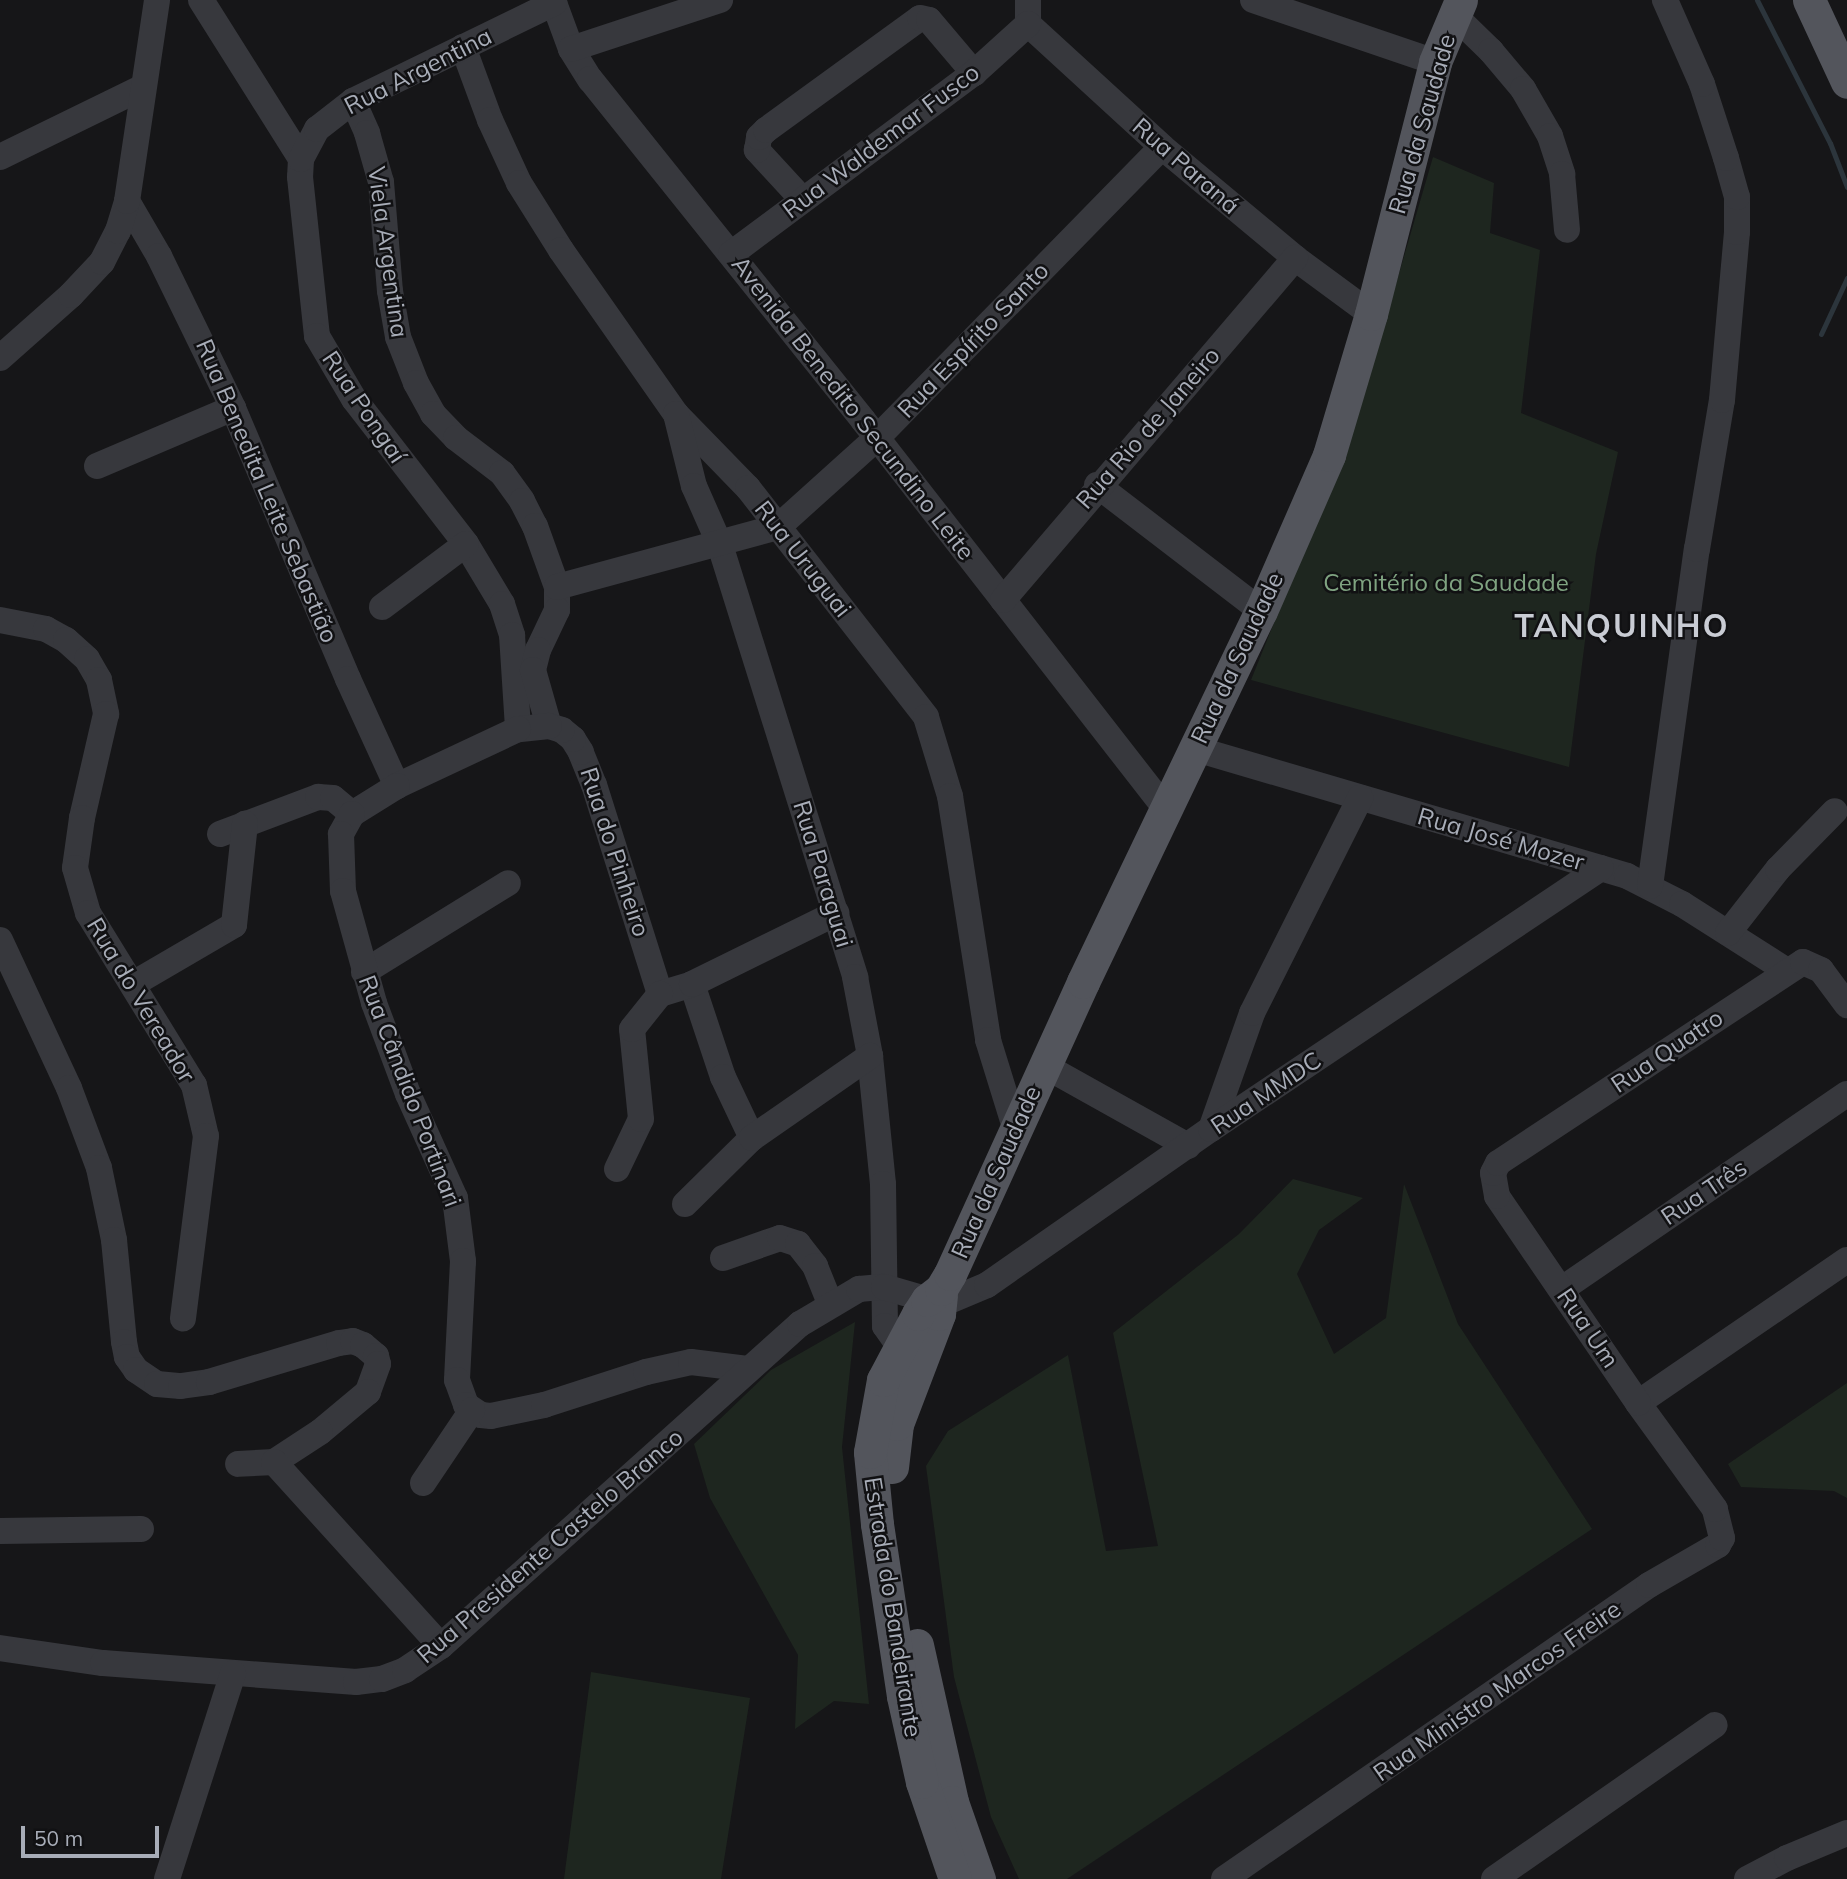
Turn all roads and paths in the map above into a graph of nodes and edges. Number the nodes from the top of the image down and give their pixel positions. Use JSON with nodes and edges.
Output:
{"nodes":[{"id":1,"x":158,"y":0,"type":"edge"},
{"id":2,"x":201,"y":0,"type":"edge"},
{"id":3,"x":720,"y":0,"type":"edge"},
{"id":4,"x":1253,"y":0,"type":"edge"},
{"id":5,"x":1809,"y":0,"type":"edge"},
{"id":6,"x":553,"y":1,"type":"edge"},
{"id":7,"x":1671,"y":4,"type":"edge"},
{"id":8,"x":1458,"y":8,"type":"edge"},
{"id":9,"x":1028,"y":12,"type":"edge"},
{"id":10,"x":463,"y":47,"type":"junction"},
{"id":11,"x":571,"y":48,"type":"junction"},
{"id":12,"x":1435,"y":62,"type":"junction"},
{"id":13,"x":974,"y":73,"type":"junction"},
{"id":14,"x":1847,"y":82,"type":"edge"},
{"id":15,"x":143,"y":88,"type":"junction"},
{"id":16,"x":353,"y":101,"type":"junction"},
{"id":17,"x":1162,"y":147,"type":"junction"},
{"id":18,"x":0,"y":157,"type":"edge"},
{"id":19,"x":301,"y":159,"type":"junction"},
{"id":20,"x":802,"y":200,"type":"junction"},
{"id":21,"x":127,"y":201,"type":"junction"},
{"id":22,"x":1567,"y":230,"type":"dead end"},
{"id":23,"x":731,"y":254,"type":"junction"},
{"id":24,"x":1295,"y":258,"type":"junction"},
{"id":25,"x":1371,"y":314,"type":"junction"},
{"id":26,"x":0,"y":358,"type":"edge"},
{"id":27,"x":233,"y":408,"type":"junction"},
{"id":28,"x":676,"y":414,"type":"junction"},
{"id":29,"x":877,"y":438,"type":"junction"},
{"id":30,"x":97,"y":466,"type":"dead end"},
{"id":31,"x":1097,"y":485,"type":"junction"},
{"id":32,"x":779,"y":527,"type":"junction"},
{"id":33,"x":466,"y":544,"type":"junction"},
{"id":34,"x":720,"y":545,"type":"junction"},
{"id":35,"x":556,"y":587,"type":"junction"},
{"id":36,"x":1003,"y":600,"type":"junction"},
{"id":37,"x":382,"y":607,"type":"dead end"},
{"id":38,"x":1261,"y":611,"type":"junction"},
{"id":39,"x":0,"y":620,"type":"edge"},
{"id":40,"x":548,"y":726,"type":"junction"},
{"id":41,"x":518,"y":729,"type":"junction"},
{"id":42,"x":1196,"y":749,"type":"junction"},
{"id":43,"x":397,"y":786,"type":"junction"},
{"id":44,"x":1360,"y":798,"type":"junction"},
{"id":45,"x":1166,"y":809,"type":"junction"},
{"id":46,"x":1835,"y":811,"type":"dead end"},
{"id":47,"x":352,"y":814,"type":"junction"},
{"id":48,"x":245,"y":824,"type":"junction"},
{"id":49,"x":220,"y":834,"type":"dead end"},
{"id":50,"x":1601,"y":868,"type":"junction"},
{"id":51,"x":508,"y":883,"type":"dead end"},
{"id":52,"x":1650,"y":886,"type":"junction"},
{"id":53,"x":836,"y":912,"type":"junction"},
{"id":54,"x":1728,"y":933,"type":"junction"},
{"id":55,"x":0,"y":940,"type":"edge"},
{"id":56,"x":1787,"y":971,"type":"junction"},
{"id":57,"x":364,"y":972,"type":"junction"},
{"id":58,"x":692,"y":984,"type":"junction"},
{"id":59,"x":132,"y":985,"type":"junction"},
{"id":60,"x":660,"y":994,"type":"junction"},
{"id":61,"x":1841,"y":996,"type":"edge"},
{"id":62,"x":870,"y":1056,"type":"junction"},
{"id":63,"x":1045,"y":1066,"type":"junction"},
{"id":64,"x":1847,"y":1094,"type":"edge"},
{"id":65,"x":1016,"y":1127,"type":"junction"},
{"id":66,"x":1211,"y":1129,"type":"junction"},
{"id":67,"x":752,"y":1138,"type":"junction"},
{"id":68,"x":1188,"y":1146,"type":"junction"},
{"id":69,"x":1498,"y":1163,"type":"joint"},
{"id":70,"x":617,"y":1169,"type":"dead end"},
{"id":71,"x":685,"y":1204,"type":"dead end"},
{"id":72,"x":723,"y":1258,"type":"dead end"},
{"id":73,"x":1847,"y":1260,"type":"edge"},
{"id":74,"x":884,"y":1287,"type":"junction"},
{"id":75,"x":1562,"y":1290,"type":"junction"},
{"id":76,"x":937,"y":1298,"type":"junction"},
{"id":77,"x":830,"y":1303,"type":"junction"},
{"id":78,"x":183,"y":1319,"type":"dead end"},
{"id":79,"x":899,"y":1346,"type":"junction"},
{"id":80,"x":748,"y":1369,"type":"junction"},
{"id":81,"x":1638,"y":1403,"type":"junction"},
{"id":82,"x":472,"y":1410,"type":"junction"},
{"id":83,"x":274,"y":1462,"type":"junction"},
{"id":84,"x":238,"y":1464,"type":"dead end"},
{"id":85,"x":423,"y":1482,"type":"dead end"},
{"id":86,"x":1699,"y":1487,"type":"joint"},
{"id":87,"x":141,"y":1529,"type":"dead end"},
{"id":88,"x":0,"y":1531,"type":"edge"},
{"id":89,"x":442,"y":1646,"type":"junction"},
{"id":90,"x":0,"y":1648,"type":"edge"},
{"id":91,"x":233,"y":1673,"type":"junction"},
{"id":92,"x":1714,"y":1725,"type":"dead end"},
{"id":93,"x":1847,"y":1833,"type":"edge"},
{"id":94,"x":167,"y":1879,"type":"edge"},
{"id":95,"x":955,"y":1879,"type":"edge"},
{"id":96,"x":979,"y":1879,"type":"edge"},
{"id":97,"x":1224,"y":1879,"type":"edge"},
{"id":98,"x":1494,"y":1879,"type":"edge"},
{"id":99,"x":1747,"y":1879,"type":"edge"}],
"edges":[{"from":1,"to":15,"type":"street"},
{"from":2,"to":19,"type":"street"},
{"from":3,"to":11,"type":"street"},
{"from":4,"to":12,"type":"street"},
{"from":5,"to":14,"type":"main road"},
{"from":6,"to":10,"type":"street","name":"Rua Argentina"},
{"from":6,"to":11,"type":"street","name":"Avenida Benedito Secundino Leite"},
{"from":7,"to":52,"type":"street"},
{"from":8,"to":12,"type":"main road","name":"Rua da Saudade"},
{"from":8,"to":22,"type":"street"},
{"from":9,"to":13,"type":"street","name":"Rua Waldemar Fusco"},
{"from":9,"to":17,"type":"street","name":"Rua Paraná"},
{"from":10,"to":16,"type":"street","name":"Rua Argentina"},
{"from":10,"to":28,"type":"street","name":"Rua Uruguai"},
{"from":11,"to":23,"type":"street","name":"Avenida Benedito Secundino Leite"},
{"from":12,"to":25,"type":"main road","name":"Rua da Saudade"},
{"from":13,"to":20,"type":"street","name":"Rua Waldemar Fusco"},
{"from":13,"to":20,"type":"street"},
{"from":15,"to":18,"type":"street"},
{"from":15,"to":21,"type":"street"},
{"from":16,"to":19,"type":"street","name":"Rua Argentina"},
{"from":16,"to":35,"type":"street","name":"Viela Argentina"},
{"from":17,"to":24,"type":"street","name":"Rua Paraná"},
{"from":17,"to":29,"type":"street","name":"Rua Espírito Santo"},
{"from":19,"to":33,"type":"street","name":"Rua Pongaí"},
{"from":20,"to":23,"type":"street","name":"Rua Waldemar Fusco"},
{"from":21,"to":26,"type":"street"},
{"from":21,"to":27,"type":"street","name":"Rua Benedita Leite Sebastião"},
{"from":23,"to":29,"type":"street","name":"Avenida Benedito Secundino Leite"},
{"from":24,"to":25,"type":"street","name":"Rua Paraná"},
{"from":24,"to":31,"type":"street","name":"Rua Rio de Janeiro"},
{"from":25,"to":38,"type":"main road","name":"Rua da Saudade"},
{"from":27,"to":30,"type":"street"},
{"from":27,"to":43,"type":"street","name":"Rua Benedita Leite Sebastião"},
{"from":28,"to":32,"type":"street","name":"Rua Uruguai"},
{"from":28,"to":34,"type":"street","name":"Rua Paraguai"},
{"from":29,"to":32,"type":"street","name":"Rua Espírito Santo"},
{"from":29,"to":36,"type":"street","name":"Avenida Benedito Secundino Leite"},
{"from":31,"to":36,"type":"street","name":"Rua Rio de Janeiro"},
{"from":31,"to":38,"type":"street"},
{"from":32,"to":34,"type":"street"},
{"from":32,"to":65,"type":"street","name":"Rua Uruguai"},
{"from":33,"to":37,"type":"street"},
{"from":33,"to":41,"type":"street","name":"Rua Pongaí"},
{"from":34,"to":35,"type":"street"},
{"from":34,"to":53,"type":"street","name":"Rua Paraguai"},
{"from":35,"to":40,"type":"street","name":"Viela Argentina"},
{"from":36,"to":45,"type":"street","name":"Avenida Benedito Secundino Leite"},
{"from":38,"to":42,"type":"main road","name":"Rua da Saudade"},
{"from":39,"to":59,"type":"street","name":"Rua do Vereador"},
{"from":40,"to":41,"type":"street"},
{"from":40,"to":60,"type":"street","name":"Rua do Pinheiro"},
{"from":41,"to":43,"type":"street"},
{"from":42,"to":44,"type":"street","name":"Rua José Mozer"},
{"from":42,"to":45,"type":"main road","name":"Rua da Saudade"},
{"from":43,"to":47,"type":"street"},
{"from":44,"to":50,"type":"street","name":"Rua José Mozer"},
{"from":44,"to":66,"type":"street"},
{"from":45,"to":63,"type":"main road","name":"Rua da Saudade"},
{"from":46,"to":54,"type":"street"},
{"from":47,"to":48,"type":"street"},
{"from":47,"to":57,"type":"street","name":"Rua Cândido Portinari"},
{"from":48,"to":49,"type":"street"},
{"from":48,"to":59,"type":"street"},
{"from":50,"to":52,"type":"street","name":"Rua José Mozer"},
{"from":50,"to":66,"type":"street","name":"Rua MMDC"},
{"from":51,"to":57,"type":"street"},
{"from":52,"to":54,"type":"street","name":"Rua José Mozer"},
{"from":53,"to":58,"type":"street"},
{"from":53,"to":62,"type":"street","name":"Rua Paraguai"},
{"from":54,"to":56,"type":"street","name":"Rua José Mozer"},
{"from":55,"to":83,"type":"street"},
{"from":56,"to":61,"type":"street","name":"Rua Quatro"},
{"from":56,"to":69,"type":"street","name":"Rua Quatro"},
{"from":57,"to":82,"type":"street","name":"Rua Cândido Portinari"},
{"from":58,"to":60,"type":"street"},
{"from":58,"to":67,"type":"street"},
{"from":59,"to":78,"type":"street","name":"Rua do Vereador"},
{"from":60,"to":70,"type":"street"},
{"from":62,"to":67,"type":"street"},
{"from":62,"to":74,"type":"street","name":"Rua Paraguai"},
{"from":63,"to":65,"type":"main road","name":"Rua da Saudade"},
{"from":63,"to":68,"type":"street"},
{"from":64,"to":75,"type":"street","name":"Rua Três"},
{"from":65,"to":76,"type":"main road","name":"Rua da Saudade"},
{"from":66,"to":68,"type":"street","name":"Rua MMDC"},
{"from":67,"to":71,"type":"street"},
{"from":68,"to":76,"type":"street","name":"Rua MMDC"},
{"from":69,"to":75,"type":"street","name":"Rua Um"},
{"from":72,"to":77,"type":"street"},
{"from":73,"to":81,"type":"street"},
{"from":74,"to":76,"type":"street","name":"Rua Presidente Castelo Branco"},
{"from":74,"to":77,"type":"street","name":"Rua Presidente Castelo Branco"},
{"from":74,"to":79,"type":"street","name":"Rua Paraguai"},
{"from":75,"to":81,"type":"street","name":"Rua Um"},
{"from":76,"to":79,"type":"main road","name":"Estrada do Bandeirante"},
{"from":76,"to":96,"type":"main road","name":"Estrada do Bandeirante"},
{"from":77,"to":80,"type":"street","name":"Rua Presidente Castelo Branco"},
{"from":79,"to":95,"type":"main road","name":"Estrada do Bandeirante"},
{"from":80,"to":82,"type":"street"},
{"from":80,"to":89,"type":"street","name":"Rua Presidente Castelo Branco"},
{"from":81,"to":86,"type":"street","name":"Rua Um"},
{"from":82,"to":85,"type":"street"},
{"from":83,"to":84,"type":"street"},
{"from":83,"to":89,"type":"street"},
{"from":86,"to":97,"type":"street","name":"Rua Ministro Marcos Freire"},
{"from":87,"to":88,"type":"street"},
{"from":89,"to":91,"type":"street","name":"Rua Presidente Castelo Branco"},
{"from":90,"to":91,"type":"street","name":"Rua Presidente Castelo Branco"},
{"from":91,"to":94,"type":"street"},
{"from":92,"to":98,"type":"street"},
{"from":93,"to":99,"type":"street"}]}
